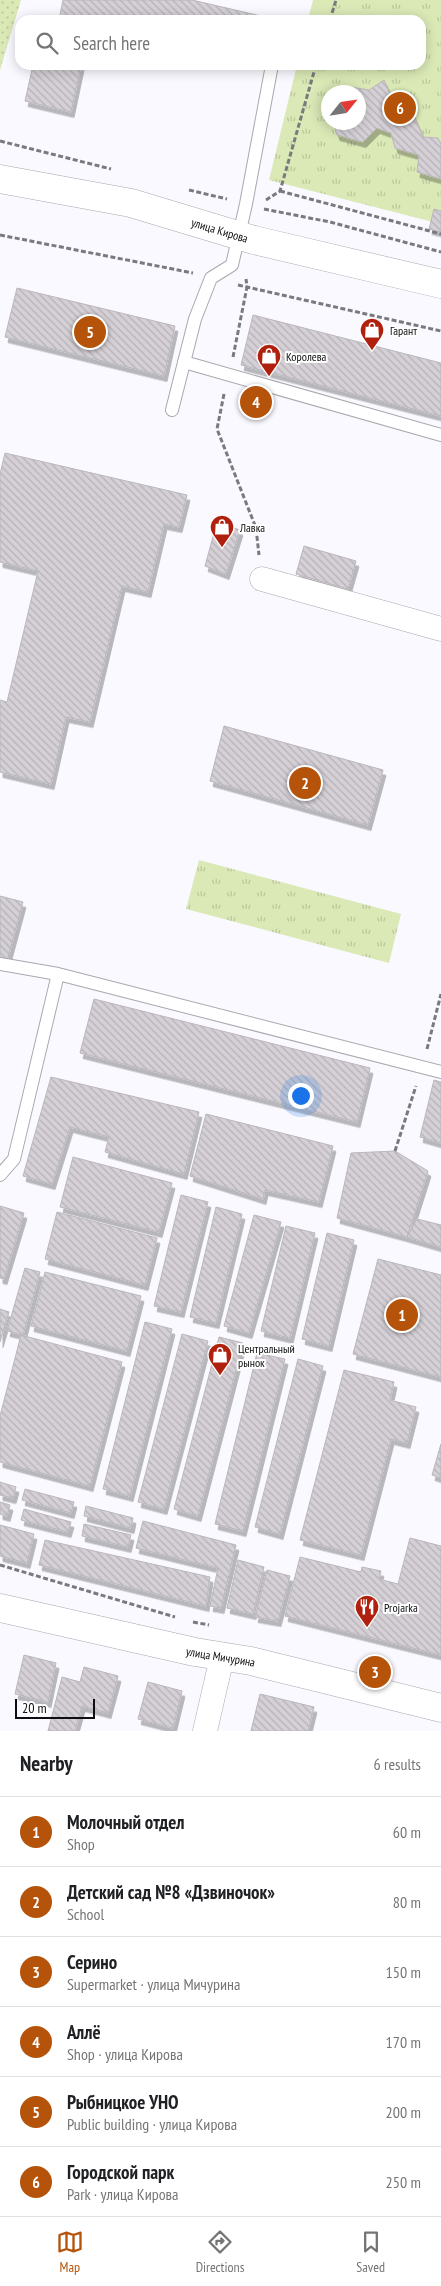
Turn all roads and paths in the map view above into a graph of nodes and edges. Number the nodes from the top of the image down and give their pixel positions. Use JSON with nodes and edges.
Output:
{"nodes":[{"id":1,"x":336,"y":0,"type":"edge"},
{"id":2,"x":332,"y":15,"type":"edge"},
{"id":3,"x":271,"y":70,"type":"edge"},
{"id":4,"x":315,"y":70,"type":"edge"},
{"id":5,"x":0,"y":141,"type":"edge"},
{"id":6,"x":114,"y":170,"type":"dead end"},
{"id":7,"x":0,"y":179,"type":"edge"},
{"id":8,"x":180,"y":187,"type":"dead end"},
{"id":9,"x":280,"y":191,"type":"junction"},
{"id":10,"x":250,"y":206,"type":"junction"},
{"id":11,"x":441,"y":234,"type":"edge"},
{"id":12,"x":237,"y":236,"type":"junction"},
{"id":13,"x":441,"y":252,"type":"edge"},
{"id":14,"x":441,"y":284,"type":"edge"},
{"id":15,"x":247,"y":287,"type":"dead end"},
{"id":16,"x":184,"y":362,"type":"junction"},
{"id":17,"x":229,"y":374,"type":"junction"},
{"id":18,"x":172,"y":410,"type":"dead end"},
{"id":19,"x":441,"y":435,"type":"edge"},
{"id":20,"x":262,"y":579,"type":"joint"},
{"id":21,"x":441,"y":629,"type":"edge"},
{"id":22,"x":0,"y":964,"type":"edge"},
{"id":23,"x":58,"y":974,"type":"junction"},
{"id":24,"x":441,"y":1072,"type":"edge"},
{"id":25,"x":0,"y":1175,"type":"edge"},
{"id":26,"x":0,"y":1608,"type":"edge"},
{"id":27,"x":222,"y":1657,"type":"junction"},
{"id":28,"x":441,"y":1708,"type":"edge"},
{"id":29,"x":205,"y":1731,"type":"edge"}],
"edges":[{"from":1,"to":2,"type":"path"},
{"from":3,"to":10,"type":"lane"},
{"from":4,"to":9,"type":"path"},
{"from":5,"to":6,"type":"path"},
{"from":7,"to":12,"type":"main road","name":"улица Кирова"},
{"from":8,"to":10,"type":"path"},
{"from":9,"to":10,"type":"path"},
{"from":9,"to":11,"type":"path"},
{"from":10,"to":12,"type":"lane"},
{"from":10,"to":13,"type":"path"},
{"from":12,"to":14,"type":"main road","name":"улица Кирова"},
{"from":12,"to":16,"type":"lane"},
{"from":15,"to":17,"type":"path"},
{"from":16,"to":17,"type":"lane"},
{"from":16,"to":18,"type":"lane"},
{"from":17,"to":19,"type":"lane"},
{"from":17,"to":20,"type":"path"},
{"from":20,"to":21,"type":"street"},
{"from":22,"to":23,"type":"lane"},
{"from":23,"to":24,"type":"lane"},
{"from":23,"to":25,"type":"lane"},
{"from":26,"to":27,"type":"main road","name":"улица Мичурина"},
{"from":27,"to":28,"type":"main road","name":"улица Мичурина"},
{"from":27,"to":29,"type":"street"}]}
